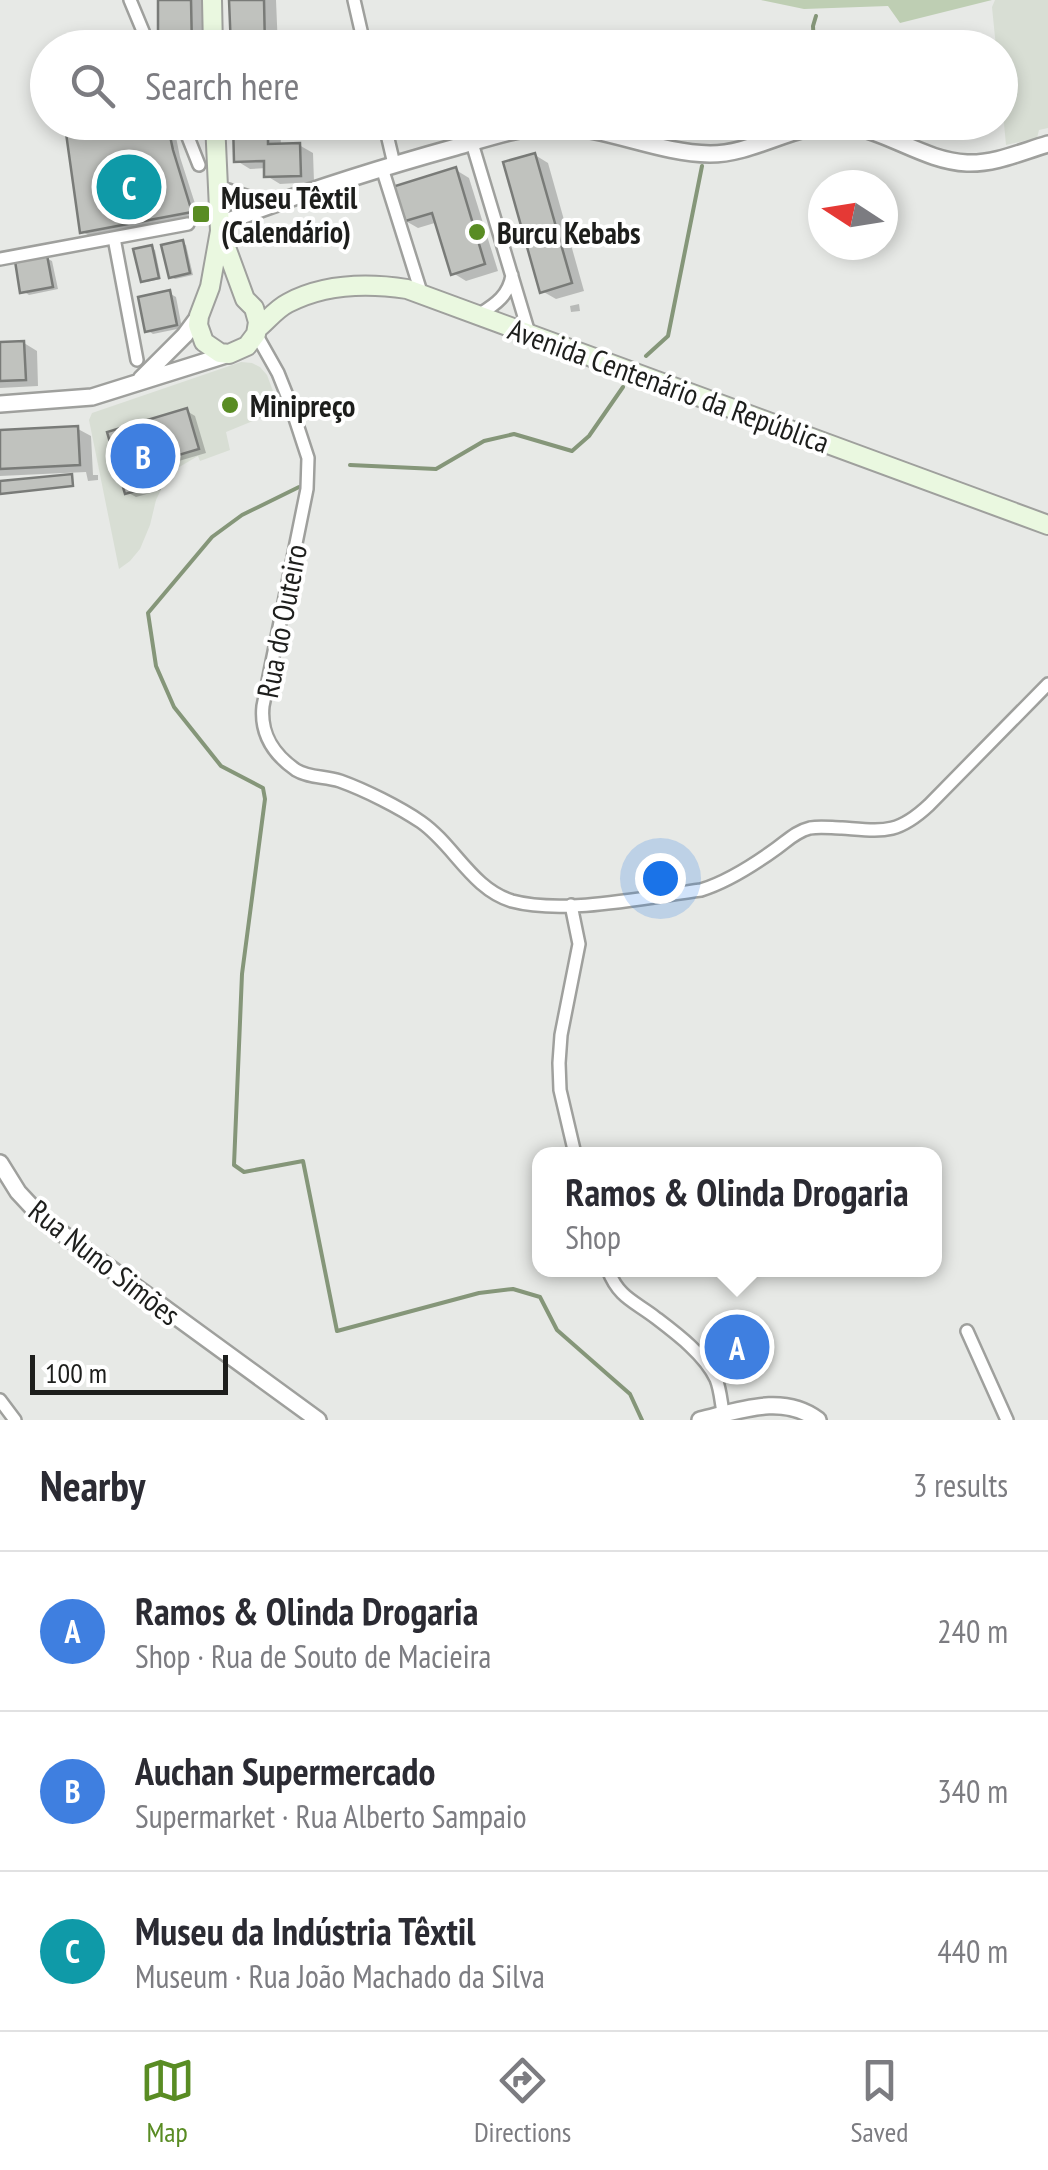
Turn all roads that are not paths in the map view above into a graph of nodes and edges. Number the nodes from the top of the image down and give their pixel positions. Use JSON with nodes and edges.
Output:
{"nodes":[{"id":1,"x":130,"y":0,"type":"edge"},
{"id":2,"x":212,"y":0,"type":"edge"},
{"id":3,"x":354,"y":0,"type":"edge"},
{"id":4,"x":142,"y":30,"type":"edge"},
{"id":5,"x":213,"y":30,"type":"edge"},
{"id":6,"x":361,"y":30,"type":"edge"},
{"id":7,"x":189,"y":140,"type":"edge"},
{"id":8,"x":217,"y":140,"type":"edge"},
{"id":9,"x":386,"y":140,"type":"edge"},
{"id":10,"x":485,"y":140,"type":"edge"},
{"id":11,"x":631,"y":140,"type":"edge"},
{"id":12,"x":774,"y":140,"type":"edge"},
{"id":13,"x":894,"y":140,"type":"edge"},
{"id":14,"x":472,"y":143,"type":"junction"},
{"id":15,"x":1048,"y":144,"type":"edge"},
{"id":16,"x":199,"y":166,"type":"dead end"},
{"id":17,"x":388,"y":166,"type":"junction"},
{"id":18,"x":219,"y":191,"type":"junction"},
{"id":19,"x":269,"y":206,"type":"junction"},
{"id":20,"x":188,"y":224,"type":"dead end"},
{"id":21,"x":220,"y":226,"type":"junction"},
{"id":22,"x":114,"y":238,"type":"junction"},
{"id":23,"x":0,"y":259,"type":"edge"},
{"id":24,"x":512,"y":275,"type":"junction"},
{"id":25,"x":421,"y":292,"type":"junction"},
{"id":26,"x":248,"y":301,"type":"junction"},
{"id":27,"x":285,"y":304,"type":"junction"},
{"id":28,"x":202,"y":310,"type":"junction"},
{"id":29,"x":480,"y":314,"type":"junction"},
{"id":30,"x":256,"y":332,"type":"junction"},
{"id":31,"x":529,"y":333,"type":"junction"},
{"id":32,"x":235,"y":352,"type":"junction"},
{"id":33,"x":137,"y":360,"type":"dead end"},
{"id":34,"x":278,"y":373,"type":"junction"},
{"id":35,"x":137,"y":382,"type":"junction"},
{"id":36,"x":0,"y":404,"type":"edge"},
{"id":37,"x":1048,"y":525,"type":"edge"},
{"id":38,"x":1048,"y":684,"type":"edge"},
{"id":39,"x":571,"y":905,"type":"junction"},
{"id":40,"x":573,"y":1147,"type":"edge"},
{"id":41,"x":0,"y":1164,"type":"edge"},
{"id":42,"x":611,"y":1277,"type":"edge"},
{"id":43,"x":967,"y":1331,"type":"dead end"},
{"id":44,"x":0,"y":1400,"type":"edge"},
{"id":45,"x":724,"y":1417,"type":"edge"},
{"id":46,"x":15,"y":1420,"type":"edge"},
{"id":47,"x":318,"y":1420,"type":"edge"},
{"id":48,"x":700,"y":1420,"type":"edge"},
{"id":49,"x":818,"y":1420,"type":"edge"},
{"id":50,"x":1008,"y":1420,"type":"edge"}],
"edges":[{"from":1,"to":4,"type":"street"},
{"from":2,"to":5,"type":"main road"},
{"from":3,"to":6,"type":"street"},
{"from":7,"to":16,"type":"street"},
{"from":8,"to":18,"type":"main road"},
{"from":9,"to":17,"type":"street"},
{"from":10,"to":14,"type":"street"},
{"from":11,"to":12,"type":"street"},
{"from":13,"to":15,"type":"street"},
{"from":14,"to":17,"type":"street"},
{"from":14,"to":24,"type":"street"},
{"from":17,"to":19,"type":"street"},
{"from":17,"to":25,"type":"street"},
{"from":18,"to":19,"type":"street"},
{"from":18,"to":21,"type":"main road"},
{"from":19,"to":21,"type":"street"},
{"from":20,"to":22,"type":"street"},
{"from":21,"to":26,"type":"main road"},
{"from":21,"to":28,"type":"main road"},
{"from":22,"to":23,"type":"street"},
{"from":22,"to":33,"type":"street"},
{"from":24,"to":29,"type":"street"},
{"from":24,"to":31,"type":"street"},
{"from":25,"to":27,"type":"main road","name":"Avenida Centenário da República"},
{"from":25,"to":29,"type":"main road","name":"Avenida Centenário da República"},
{"from":26,"to":27,"type":"main road","name":"Avenida Centenário da República"},
{"from":26,"to":28,"type":"main road"},
{"from":26,"to":30,"type":"main road"},
{"from":27,"to":30,"type":"main road","name":"Avenida Centenário da República"},
{"from":28,"to":32,"type":"main road"},
{"from":28,"to":35,"type":"street"},
{"from":29,"to":31,"type":"main road","name":"Avenida Centenário da República"},
{"from":30,"to":32,"type":"main road"},
{"from":30,"to":34,"type":"street","name":"Rua do Outeiro"},
{"from":31,"to":37,"type":"main road","name":"Avenida Centenário da República"},
{"from":32,"to":34,"type":"street"},
{"from":32,"to":35,"type":"street"},
{"from":34,"to":39,"type":"street","name":"Rua do Outeiro"},
{"from":35,"to":36,"type":"street"},
{"from":38,"to":39,"type":"street","name":"Rua do Outeiro"},
{"from":39,"to":40,"type":"street"},
{"from":41,"to":47,"type":"street","name":"Rua Nuno Simões"},
{"from":42,"to":45,"type":"street"},
{"from":43,"to":50,"type":"street"},
{"from":44,"to":46,"type":"street"},
{"from":45,"to":48,"type":"street"},
{"from":45,"to":49,"type":"street"}]}
